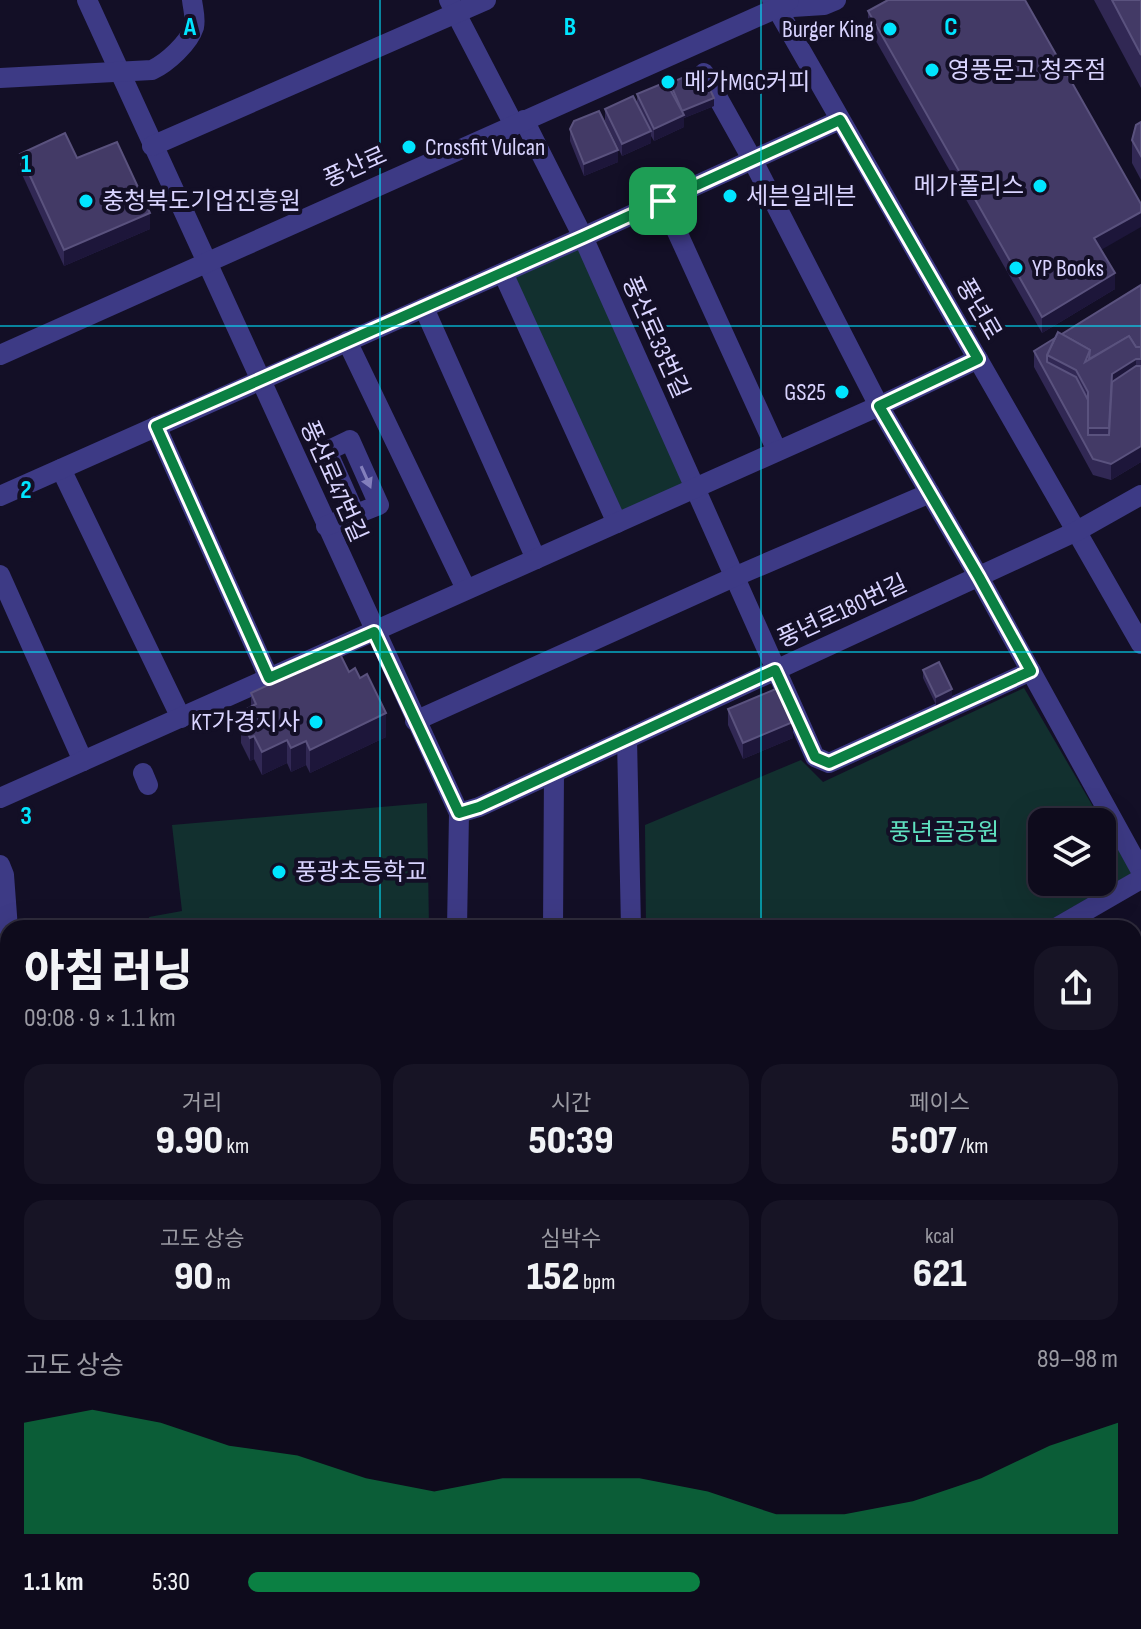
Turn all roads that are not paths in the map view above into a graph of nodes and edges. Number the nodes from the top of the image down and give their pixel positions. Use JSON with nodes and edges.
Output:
{"nodes":[{"id":1,"x":87,"y":0,"type":"edge"},
{"id":2,"x":192,"y":0,"type":"edge"},
{"id":3,"x":486,"y":0,"type":"edge"},
{"id":4,"x":836,"y":0,"type":"edge"},
{"id":5,"x":779,"y":3,"type":"edge"},
{"id":6,"x":453,"y":7,"type":"edge"},
{"id":7,"x":119,"y":71,"type":"junction"},
{"id":8,"x":704,"y":73,"type":"edge"},
{"id":9,"x":0,"y":78,"type":"edge"},
{"id":10,"x":840,"y":120,"type":"junction"},
{"id":11,"x":519,"y":122,"type":"junction"},
{"id":12,"x":152,"y":146,"type":"junction"},
{"id":13,"x":752,"y":159,"type":"junction"},
{"id":14,"x":663,"y":201,"type":"junction"},
{"id":15,"x":583,"y":237,"type":"junction"},
{"id":16,"x":206,"y":263,"type":"junction"},
{"id":17,"x":503,"y":273,"type":"junction"},
{"id":18,"x":424,"y":308,"type":"junction"},
{"id":19,"x":347,"y":341,"type":"junction"},
{"id":20,"x":0,"y":355,"type":"edge"},
{"id":21,"x":978,"y":359,"type":"junction"},
{"id":22,"x":260,"y":381,"type":"junction"},
{"id":23,"x":879,"y":406,"type":"junction"},
{"id":24,"x":156,"y":426,"type":"junction"},
{"id":25,"x":777,"y":451,"type":"junction"},
{"id":26,"x":61,"y":469,"type":"junction"},
{"id":27,"x":695,"y":488,"type":"junction"},
{"id":28,"x":930,"y":493,"type":"junction"},
{"id":29,"x":1141,"y":495,"type":"edge"},
{"id":30,"x":0,"y":496,"type":"edge"},
{"id":31,"x":355,"y":514,"type":"dead end"},
{"id":32,"x":617,"y":523,"type":"junction"},
{"id":33,"x":326,"y":526,"type":"junction"},
{"id":34,"x":1077,"y":531,"type":"junction"},
{"id":35,"x":536,"y":559,"type":"junction"},
{"id":36,"x":0,"y":575,"type":"edge"},
{"id":37,"x":734,"y":577,"type":"junction"},
{"id":38,"x":979,"y":577,"type":"junction"},
{"id":39,"x":466,"y":589,"type":"junction"},
{"id":40,"x":374,"y":632,"type":"junction"},
{"id":41,"x":1141,"y":644,"type":"edge"},
{"id":42,"x":775,"y":670,"type":"junction"},
{"id":43,"x":1031,"y":671,"type":"junction"},
{"id":44,"x":269,"y":678,"type":"junction"},
{"id":45,"x":181,"y":718,"type":"junction"},
{"id":46,"x":415,"y":721,"type":"junction"},
{"id":47,"x":627,"y":739,"type":"junction"},
{"id":48,"x":83,"y":761,"type":"junction"},
{"id":49,"x":554,"y":772,"type":"junction"},
{"id":50,"x":0,"y":798,"type":"edge"},
{"id":51,"x":459,"y":813,"type":"junction"},
{"id":52,"x":0,"y":865,"type":"edge"},
{"id":53,"x":1141,"y":871,"type":"edge"},
{"id":54,"x":1141,"y":879,"type":"edge"},
{"id":55,"x":553,"y":918,"type":"edge"},
{"id":56,"x":7,"y":920,"type":"edge"},
{"id":57,"x":457,"y":920,"type":"edge"},
{"id":58,"x":631,"y":920,"type":"edge"},
{"id":59,"x":1070,"y":920,"type":"edge"}],
"edges":[{"from":1,"to":7,"type":"street","name":"풍산로47번길"},
{"from":2,"to":7,"type":"street"},
{"from":3,"to":6,"type":"street"},
{"from":4,"to":5,"type":"street","name":"풍산로"},
{"from":5,"to":10,"type":"street","name":"풍년로"},
{"from":5,"to":11,"type":"street","name":"풍산로"},
{"from":6,"to":11,"type":"street","name":"풍산로33번길"},
{"from":6,"to":12,"type":"street"},
{"from":7,"to":9,"type":"street"},
{"from":7,"to":12,"type":"street","name":"풍산로47번길"},
{"from":8,"to":13,"type":"street"},
{"from":10,"to":13,"type":"street"},
{"from":10,"to":21,"type":"street","name":"풍년로"},
{"from":11,"to":15,"type":"street","name":"풍산로33번길"},
{"from":11,"to":16,"type":"street","name":"풍산로"},
{"from":12,"to":16,"type":"street","name":"풍산로47번길"},
{"from":13,"to":14,"type":"street"},
{"from":13,"to":23,"type":"street"},
{"from":14,"to":15,"type":"street"},
{"from":14,"to":25,"type":"street"},
{"from":15,"to":17,"type":"street"},
{"from":15,"to":27,"type":"street","name":"풍산로33번길"},
{"from":16,"to":20,"type":"street","name":"풍산로"},
{"from":16,"to":22,"type":"street","name":"풍산로47번길"},
{"from":17,"to":18,"type":"street"},
{"from":17,"to":32,"type":"street"},
{"from":18,"to":19,"type":"street"},
{"from":18,"to":35,"type":"street"},
{"from":19,"to":22,"type":"street"},
{"from":19,"to":39,"type":"street"},
{"from":21,"to":23,"type":"street"},
{"from":21,"to":34,"type":"street","name":"풍년로"},
{"from":22,"to":24,"type":"street"},
{"from":22,"to":33,"type":"street","name":"풍산로47번길"},
{"from":23,"to":25,"type":"street"},
{"from":23,"to":28,"type":"street"},
{"from":24,"to":26,"type":"street"},
{"from":24,"to":44,"type":"street"},
{"from":25,"to":27,"type":"street"},
{"from":26,"to":30,"type":"street"},
{"from":26,"to":45,"type":"street"},
{"from":27,"to":32,"type":"street"},
{"from":27,"to":37,"type":"street","name":"풍산로33번길"},
{"from":28,"to":37,"type":"street"},
{"from":28,"to":38,"type":"street"},
{"from":29,"to":34,"type":"street","name":"풍년로180번길"},
{"from":31,"to":33,"type":"street"},
{"from":32,"to":35,"type":"street"},
{"from":33,"to":40,"type":"street","name":"풍산로47번길"},
{"from":34,"to":38,"type":"street","name":"풍년로180번길"},
{"from":34,"to":41,"type":"street","name":"풍년로"},
{"from":35,"to":39,"type":"street"},
{"from":36,"to":48,"type":"street"},
{"from":37,"to":42,"type":"street","name":"풍산로33번길"},
{"from":37,"to":46,"type":"street"},
{"from":38,"to":42,"type":"street","name":"풍년로180번길"},
{"from":38,"to":43,"type":"street"},
{"from":39,"to":40,"type":"street"},
{"from":40,"to":44,"type":"street"},
{"from":40,"to":46,"type":"street","name":"풍산로47번길"},
{"from":42,"to":43,"type":"street","name":"풍산로33번길"},
{"from":42,"to":47,"type":"street","name":"풍년로180번길"},
{"from":43,"to":53,"type":"street"},
{"from":44,"to":45,"type":"street"},
{"from":45,"to":48,"type":"street"},
{"from":46,"to":51,"type":"street","name":"풍산로47번길"},
{"from":47,"to":49,"type":"street","name":"풍년로180번길"},
{"from":47,"to":58,"type":"street"},
{"from":48,"to":50,"type":"street"},
{"from":49,"to":51,"type":"street","name":"풍년로180번길"},
{"from":49,"to":55,"type":"street"},
{"from":51,"to":57,"type":"street","name":"풍산로47번길"},
{"from":52,"to":56,"type":"street"},
{"from":54,"to":59,"type":"street"}]}
